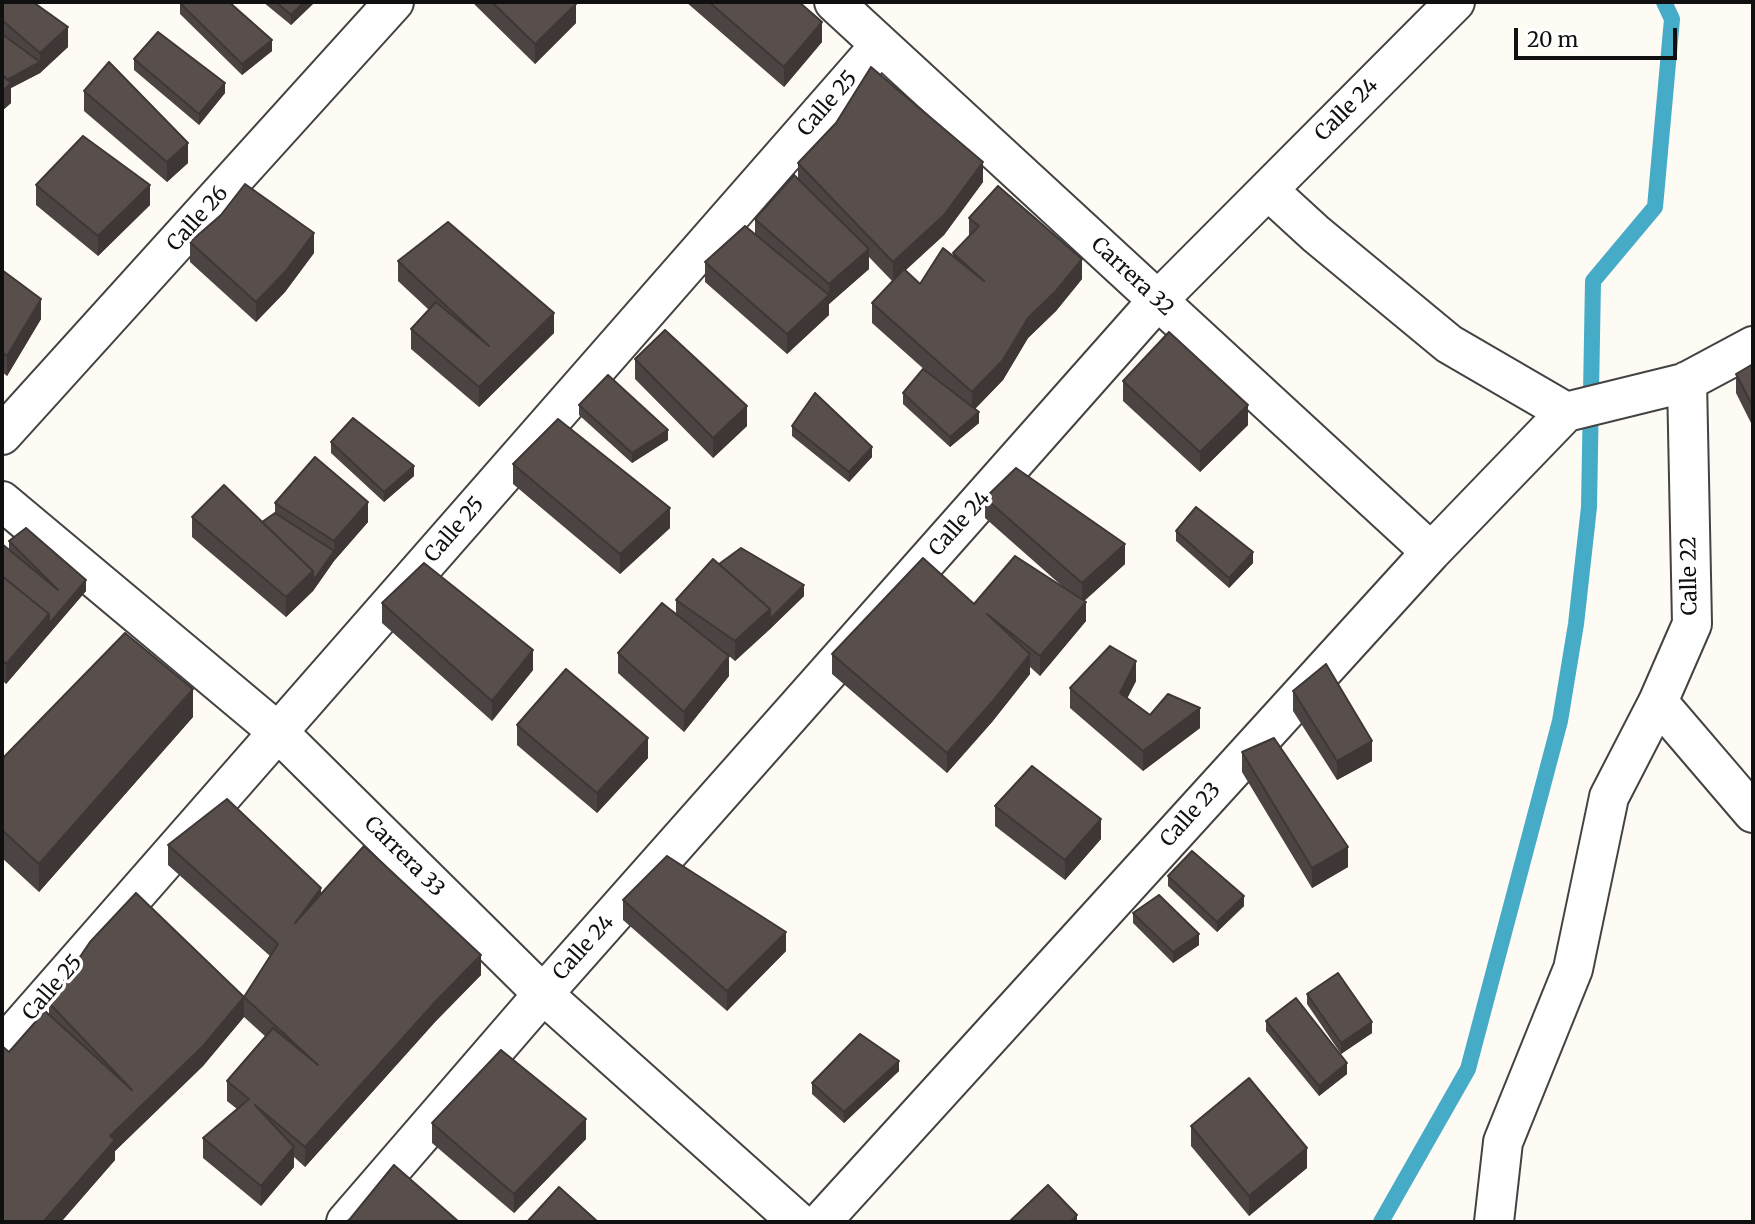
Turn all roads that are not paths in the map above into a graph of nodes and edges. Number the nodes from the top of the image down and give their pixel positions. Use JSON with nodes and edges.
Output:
{"nodes":[{"id":1,"x":394,"y":2,"type":"edge"},
{"id":2,"x":834,"y":2,"type":"edge"},
{"id":3,"x":1455,"y":2,"type":"edge"},
{"id":4,"x":880,"y":45,"type":"junction"},
{"id":5,"x":1268,"y":190,"type":"junction"},
{"id":6,"x":1158,"y":300,"type":"junction"},
{"id":7,"x":1753,"y":345,"type":"edge"},
{"id":8,"x":1687,"y":381,"type":"junction"},
{"id":9,"x":1566,"y":412,"type":"junction"},
{"id":10,"x":2,"y":435,"type":"edge"},
{"id":11,"x":2,"y":501,"type":"edge"},
{"id":12,"x":1431,"y":552,"type":"junction"},
{"id":13,"x":1658,"y":702,"type":"junction"},
{"id":14,"x":278,"y":732,"type":"junction"},
{"id":15,"x":1753,"y":813,"type":"edge"},
{"id":16,"x":543,"y":994,"type":"junction"},
{"id":17,"x":2,"y":1047,"type":"edge"},
{"id":18,"x":346,"y":1222,"type":"edge"},
{"id":19,"x":799,"y":1222,"type":"edge"},
{"id":20,"x":821,"y":1222,"type":"edge"},
{"id":21,"x":1494,"y":1222,"type":"edge"}],
"edges":[{"from":1,"to":10,"type":"street","name":"Calle 26"},
{"from":2,"to":4,"type":"street","name":"Carrera 32"},
{"from":3,"to":5,"type":"street","name":"Calle 24"},
{"from":4,"to":6,"type":"street","name":"Carrera 32"},
{"from":4,"to":14,"type":"street","name":"Calle 25"},
{"from":5,"to":6,"type":"street","name":"Calle 24"},
{"from":5,"to":9,"type":"street"},
{"from":6,"to":12,"type":"street","name":"Carrera 32"},
{"from":6,"to":16,"type":"street","name":"Calle 24"},
{"from":7,"to":8,"type":"street"},
{"from":8,"to":9,"type":"street"},
{"from":8,"to":13,"type":"street","name":"Calle 22"},
{"from":9,"to":12,"type":"street","name":"Calle 23"},
{"from":11,"to":14,"type":"street","name":"Carrera 33"},
{"from":12,"to":20,"type":"street","name":"Calle 23"},
{"from":13,"to":15,"type":"street"},
{"from":13,"to":21,"type":"street","name":"Calle 22"},
{"from":14,"to":16,"type":"street","name":"Carrera 33"},
{"from":14,"to":17,"type":"street","name":"Calle 25"},
{"from":16,"to":18,"type":"street","name":"Calle 24"},
{"from":16,"to":19,"type":"street","name":"Carrera 33"}]}
